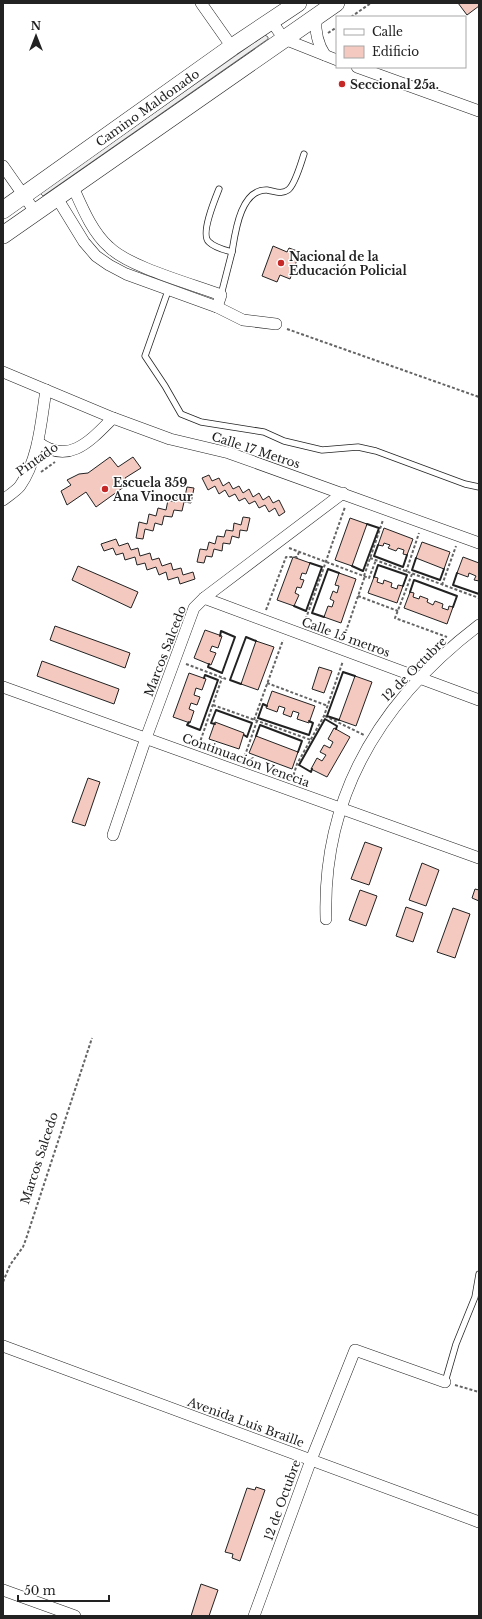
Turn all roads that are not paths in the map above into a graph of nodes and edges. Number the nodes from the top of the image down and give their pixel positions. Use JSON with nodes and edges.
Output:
{"nodes":[{"id":1,"x":202,"y":3,"type":"edge"},
{"id":2,"x":298,"y":3,"type":"edge"},
{"id":3,"x":336,"y":3,"type":"edge"},
{"id":4,"x":316,"y":18,"type":"junction"},
{"id":5,"x":272,"y":22,"type":"junction"},
{"id":6,"x":284,"y":40,"type":"junction"},
{"id":7,"x":232,"y":47,"type":"junction"},
{"id":8,"x":325,"y":55,"type":"junction"},
{"id":9,"x":336,"y":60,"type":"edge"},
{"id":10,"x":360,"y":68,"type":"edge"},
{"id":11,"x":479,"y":111,"type":"edge"},
{"id":12,"x":304,"y":154,"type":"dead end"},
{"id":13,"x":3,"y":166,"type":"edge"},
{"id":14,"x":73,"y":187,"type":"junction"},
{"id":15,"x":219,"y":189,"type":"dead end"},
{"id":16,"x":24,"y":195,"type":"junction"},
{"id":17,"x":57,"y":198,"type":"junction"},
{"id":18,"x":3,"y":210,"type":"edge"},
{"id":19,"x":36,"y":212,"type":"junction"},
{"id":20,"x":3,"y":235,"type":"edge"},
{"id":21,"x":232,"y":252,"type":"junction"},
{"id":22,"x":172,"y":277,"type":"junction"},
{"id":23,"x":168,"y":289,"type":"junction"},
{"id":24,"x":221,"y":295,"type":"junction"},
{"id":25,"x":217,"y":307,"type":"junction"},
{"id":26,"x":276,"y":324,"type":"road end"},
{"id":27,"x":3,"y":372,"type":"edge"},
{"id":28,"x":46,"y":390,"type":"junction"},
{"id":29,"x":113,"y":418,"type":"junction"},
{"id":30,"x":38,"y":442,"type":"junction"},
{"id":31,"x":479,"y":487,"type":"edge"},
{"id":32,"x":346,"y":495,"type":"junction"},
{"id":33,"x":3,"y":500,"type":"edge"},
{"id":34,"x":479,"y":542,"type":"edge"},
{"id":35,"x":204,"y":598,"type":"junction"},
{"id":36,"x":479,"y":625,"type":"edge"},
{"id":37,"x":420,"y":678,"type":"junction"},
{"id":38,"x":3,"y":687,"type":"edge"},
{"id":39,"x":479,"y":700,"type":"edge"},
{"id":40,"x":146,"y":738,"type":"junction"},
{"id":41,"x":340,"y":809,"type":"junction"},
{"id":42,"x":113,"y":835,"type":"dead end"},
{"id":43,"x":479,"y":858,"type":"edge"},
{"id":44,"x":326,"y":919,"type":"dead end"},
{"id":45,"x":479,"y":1274,"type":"edge"},
{"id":46,"x":3,"y":1346,"type":"edge"},
{"id":47,"x":445,"y":1382,"type":"joint"},
{"id":48,"x":311,"y":1460,"type":"junction"},
{"id":49,"x":479,"y":1522,"type":"edge"},
{"id":50,"x":3,"y":1590,"type":"edge"},
{"id":51,"x":75,"y":1616,"type":"edge"},
{"id":52,"x":254,"y":1616,"type":"edge"}],
"edges":[{"from":1,"to":7,"type":"street"},
{"from":2,"to":5,"type":"main road","name":"Camino Maldonado"},
{"from":3,"to":4,"type":"main road","name":"Camino Maldonado"},
{"from":4,"to":6,"type":"main road","name":"Camino Maldonado"},
{"from":4,"to":8,"type":"street"},
{"from":5,"to":6,"type":"street"},
{"from":5,"to":7,"type":"main road","name":"Camino Maldonado"},
{"from":6,"to":8,"type":"street"},
{"from":6,"to":14,"type":"main road","name":"Camino Maldonado"},
{"from":7,"to":16,"type":"main road","name":"Camino Maldonado"},
{"from":8,"to":9,"type":"street"},
{"from":10,"to":11,"type":"street"},
{"from":12,"to":21,"type":"lane"},
{"from":13,"to":16,"type":"street"},
{"from":14,"to":17,"type":"main road","name":"Camino Maldonado"},
{"from":14,"to":22,"type":"street"},
{"from":15,"to":21,"type":"lane"},
{"from":16,"to":18,"type":"main road","name":"Camino Maldonado"},
{"from":16,"to":19,"type":"street"},
{"from":17,"to":19,"type":"main road","name":"Camino Maldonado"},
{"from":17,"to":23,"type":"street"},
{"from":19,"to":20,"type":"main road","name":"Camino Maldonado"},
{"from":21,"to":24,"type":"lane"},
{"from":22,"to":23,"type":"lane"},
{"from":22,"to":24,"type":"street"},
{"from":23,"to":25,"type":"street"},
{"from":23,"to":31,"type":"lane"},
{"from":24,"to":25,"type":"street"},
{"from":25,"to":26,"type":"street"},
{"from":27,"to":28,"type":"street","name":"Calle 17 Metros"},
{"from":28,"to":29,"type":"street","name":"Calle 17 Metros"},
{"from":28,"to":30,"type":"street","name":"Pintado"},
{"from":29,"to":30,"type":"street","name":"Pintado"},
{"from":29,"to":32,"type":"street","name":"Calle 17 Metros"},
{"from":30,"to":33,"type":"street","name":"Pintado"},
{"from":32,"to":34,"type":"street","name":"Calle 17 Metros"},
{"from":32,"to":35,"type":"street","name":"Marcos Salcedo"},
{"from":35,"to":37,"type":"street","name":"Calle 15 metros"},
{"from":35,"to":40,"type":"street","name":"Marcos Salcedo"},
{"from":36,"to":37,"type":"street","name":"12 de Octubre"},
{"from":37,"to":39,"type":"street","name":"Calle 15 metros"},
{"from":37,"to":41,"type":"street","name":"12 de Octubre"},
{"from":38,"to":40,"type":"street","name":"Continuación Venecia"},
{"from":40,"to":41,"type":"street","name":"Continuación Venecia"},
{"from":40,"to":42,"type":"street","name":"Marcos Salcedo"},
{"from":41,"to":43,"type":"street","name":"Continuación Venecia"},
{"from":41,"to":44,"type":"street","name":"12 de Octubre"},
{"from":45,"to":47,"type":"lane"},
{"from":46,"to":48,"type":"street","name":"Avenida Luis Braille"},
{"from":47,"to":48,"type":"street","name":"12 de Octubre"},
{"from":48,"to":49,"type":"street","name":"Avenida Luis Braille"},
{"from":48,"to":52,"type":"street","name":"12 de Octubre"},
{"from":50,"to":51,"type":"street"}]}
